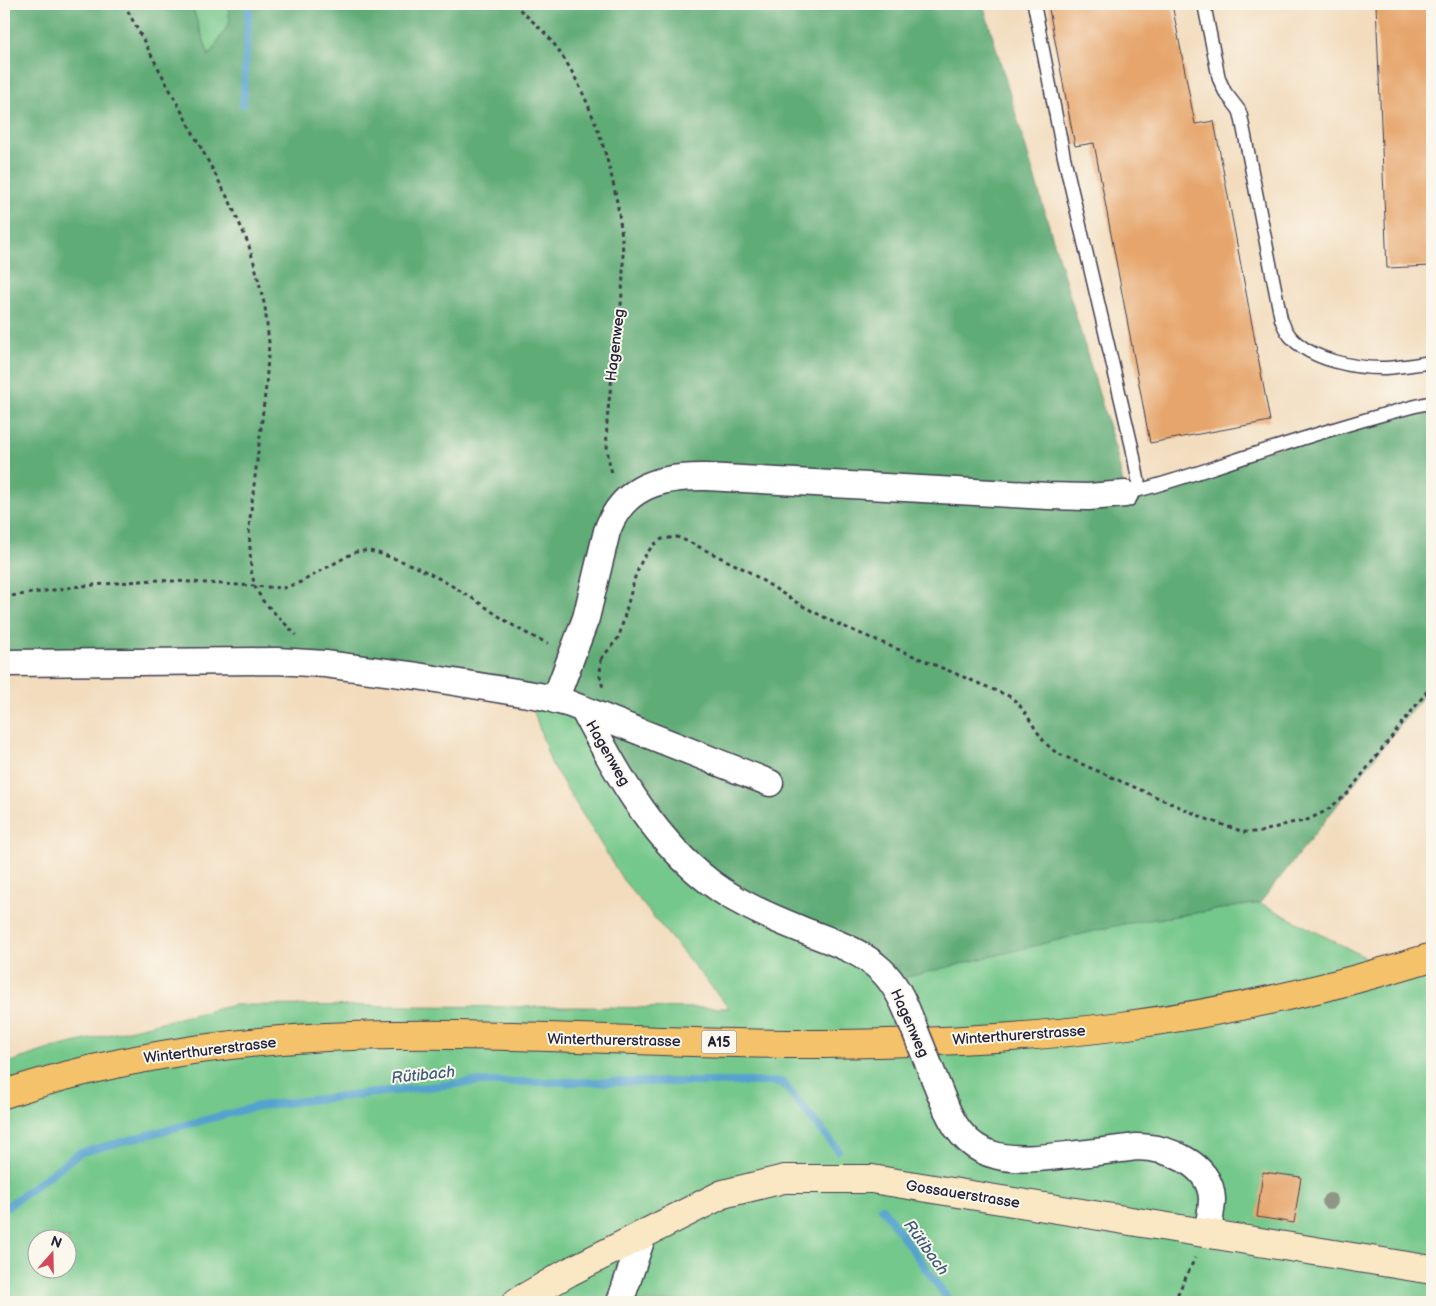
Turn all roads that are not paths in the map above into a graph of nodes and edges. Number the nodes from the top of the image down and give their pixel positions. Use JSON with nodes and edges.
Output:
{"nodes":[{"id":1,"x":1034,"y":4,"type":"edge"},
{"id":2,"x":1204,"y":4,"type":"edge"},
{"id":3,"x":1432,"y":362,"type":"edge"},
{"id":4,"x":1432,"y":402,"type":"edge"},
{"id":5,"x":1132,"y":492,"type":"junction"},
{"id":6,"x":4,"y":663,"type":"edge"},
{"id":7,"x":555,"y":700,"type":"junction"},
{"id":8,"x":583,"y":709,"type":"junction"},
{"id":9,"x":770,"y":784,"type":"dead end"},
{"id":10,"x":1432,"y":957,"type":"edge"},
{"id":11,"x":4,"y":1094,"type":"edge"},
{"id":12,"x":1206,"y":1233,"type":"junction"},
{"id":13,"x":643,"y":1235,"type":"junction"},
{"id":14,"x":1432,"y":1270,"type":"edge"},
{"id":15,"x":516,"y":1302,"type":"edge"},
{"id":16,"x":620,"y":1302,"type":"edge"}],
"edges":[{"from":1,"to":5,"type":"lane"},
{"from":2,"to":3,"type":"lane"},
{"from":4,"to":5,"type":"lane"},
{"from":5,"to":7,"type":"street"},
{"from":6,"to":7,"type":"street"},
{"from":7,"to":8,"type":"street"},
{"from":8,"to":9,"type":"street"},
{"from":8,"to":12,"type":"street","name":"Hagenweg","bridge":true},
{"from":10,"to":11,"type":"highway","name":"Winterthurerstrasse","number":"A15"},
{"from":12,"to":13,"type":"street","name":"Gossauerstrasse"},
{"from":12,"to":14,"type":"street","name":"Gossauerstrasse"},
{"from":13,"to":15,"type":"street","name":"Gossauerstrasse"},
{"from":13,"to":16,"type":"street"}]}
